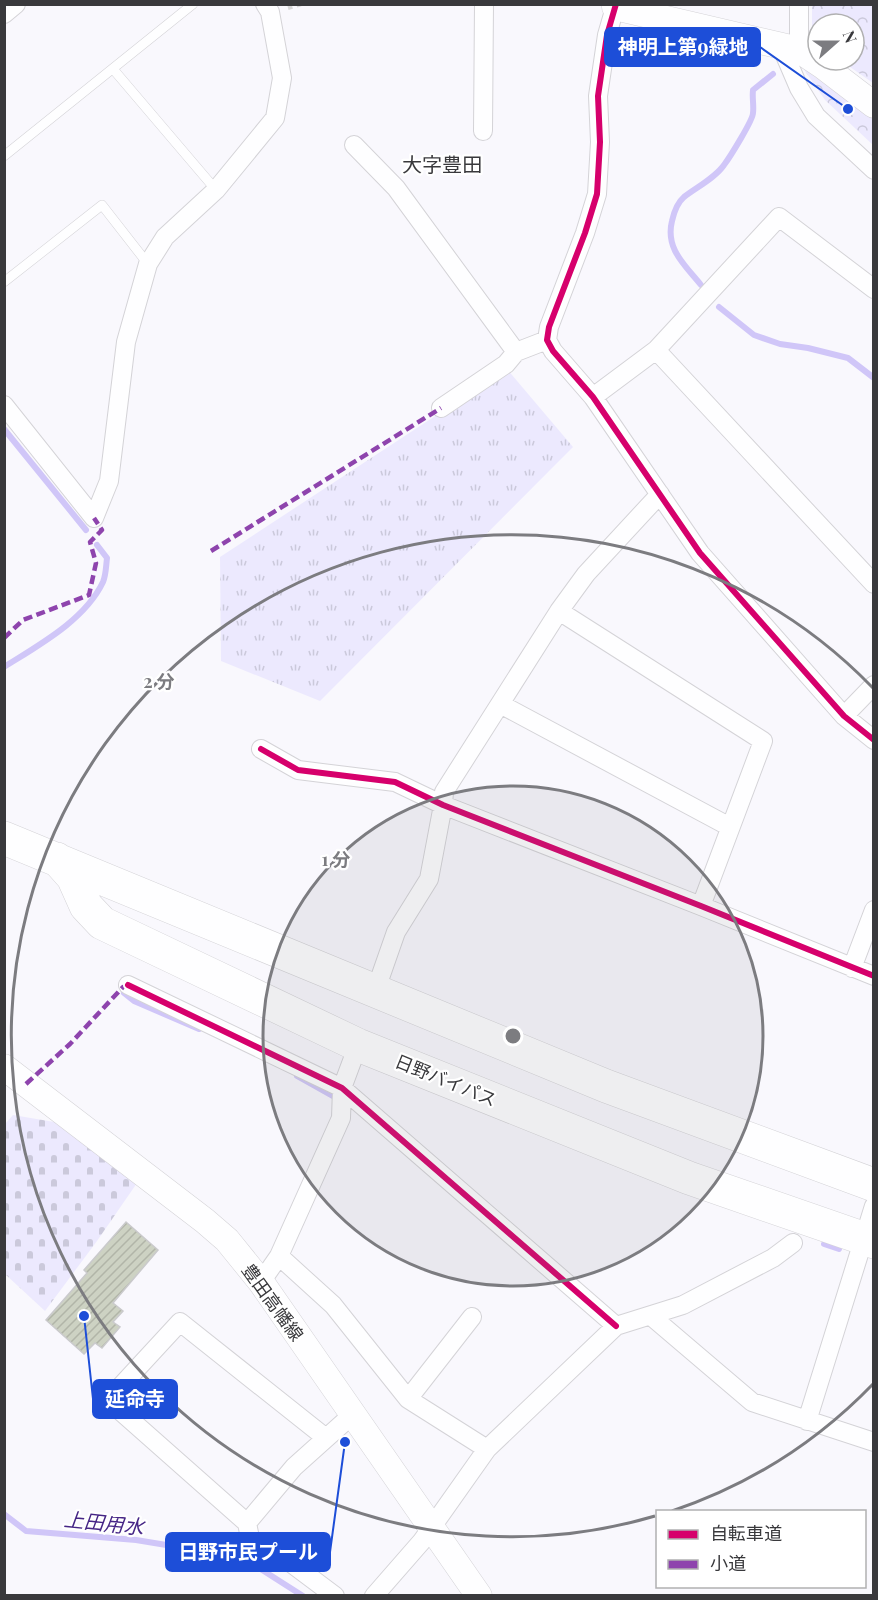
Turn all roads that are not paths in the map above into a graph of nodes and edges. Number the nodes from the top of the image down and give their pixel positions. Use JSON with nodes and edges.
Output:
{"nodes":[{"id":1,"x":16,"y":4,"type":"edge"},
{"id":2,"x":193,"y":4,"type":"edge"},
{"id":3,"x":265,"y":4,"type":"edge"},
{"id":4,"x":484,"y":4,"type":"edge"},
{"id":5,"x":799,"y":4,"type":"edge"},
{"id":6,"x":611,"y":5,"type":"edge"},
{"id":7,"x":4,"y":14,"type":"edge"},
{"id":8,"x":790,"y":48,"type":"junction"},
{"id":9,"x":113,"y":69,"type":"junction"},
{"id":10,"x":873,"y":105,"type":"edge"},
{"id":11,"x":483,"y":131,"type":"dead end"},
{"id":12,"x":354,"y":145,"type":"dead end"},
{"id":13,"x":4,"y":156,"type":"edge"},
{"id":14,"x":873,"y":170,"type":"edge"},
{"id":15,"x":216,"y":190,"type":"junction"},
{"id":16,"x":148,"y":264,"type":"junction"},
{"id":17,"x":4,"y":282,"type":"edge"},
{"id":18,"x":873,"y":289,"type":"edge"},
{"id":19,"x":547,"y":340,"type":"junction"},
{"id":20,"x":656,"y":350,"type":"junction"},
{"id":21,"x":516,"y":352,"type":"junction"},
{"id":22,"x":592,"y":397,"type":"junction"},
{"id":23,"x":4,"y":405,"type":"edge"},
{"id":24,"x":441,"y":408,"type":"dead end"},
{"id":25,"x":660,"y":494,"type":"junction"},
{"id":26,"x":873,"y":584,"type":"edge"},
{"id":27,"x":559,"y":611,"type":"junction"},
{"id":28,"x":873,"y":685,"type":"edge"},
{"id":29,"x":500,"y":704,"type":"junction"},
{"id":30,"x":844,"y":716,"type":"junction"},
{"id":31,"x":873,"y":740,"type":"edge"},
{"id":32,"x":261,"y":749,"type":"dead end"},
{"id":33,"x":443,"y":805,"type":"junction"},
{"id":34,"x":729,"y":827,"type":"junction"},
{"id":35,"x":4,"y":838,"type":"edge"},
{"id":36,"x":57,"y":859,"type":"junction"},
{"id":37,"x":701,"y":906,"type":"junction"},
{"id":38,"x":873,"y":910,"type":"edge"},
{"id":39,"x":852,"y":968,"type":"junction"},
{"id":40,"x":873,"y":976,"type":"edge"},
{"id":41,"x":128,"y":985,"type":"dead end"},
{"id":42,"x":375,"y":992,"type":"junction"},
{"id":43,"x":358,"y":1045,"type":"junction"},
{"id":44,"x":4,"y":1067,"type":"edge"},
{"id":45,"x":342,"y":1089,"type":"junction"},
{"id":46,"x":873,"y":1185,"type":"edge"},
{"id":47,"x":873,"y":1206,"type":"edge"},
{"id":48,"x":869,"y":1240,"type":"edge"},
{"id":49,"x":793,"y":1243,"type":"dead end"},
{"id":50,"x":279,"y":1256,"type":"junction"},
{"id":51,"x":261,"y":1282,"type":"junction"},
{"id":52,"x":651,"y":1316,"type":"junction"},
{"id":53,"x":472,"y":1317,"type":"dead end"},
{"id":54,"x":616,"y":1326,"type":"junction"},
{"id":55,"x":408,"y":1399,"type":"junction"},
{"id":56,"x":352,"y":1415,"type":"junction"},
{"id":57,"x":807,"y":1421,"type":"junction"},
{"id":58,"x":326,"y":1438,"type":"junction"},
{"id":59,"x":873,"y":1442,"type":"edge"},
{"id":60,"x":487,"y":1449,"type":"junction"},
{"id":61,"x":247,"y":1523,"type":"junction"},
{"id":62,"x":431,"y":1527,"type":"junction"},
{"id":63,"x":335,"y":1596,"type":"edge"},
{"id":64,"x":374,"y":1596,"type":"edge"},
{"id":65,"x":479,"y":1596,"type":"edge"}],
"edges":[{"from":1,"to":7,"type":"street"},
{"from":2,"to":9,"type":"lane"},
{"from":3,"to":15,"type":"street"},
{"from":4,"to":11,"type":"street"},
{"from":5,"to":8,"type":"street"},
{"from":6,"to":8,"type":"main road"},
{"from":6,"to":19,"type":"street"},
{"from":8,"to":10,"type":"main road"},
{"from":8,"to":14,"type":"street"},
{"from":9,"to":13,"type":"lane"},
{"from":9,"to":15,"type":"lane"},
{"from":12,"to":21,"type":"street"},
{"from":15,"to":16,"type":"street"},
{"from":16,"to":17,"type":"lane"},
{"from":16,"to":23,"type":"street"},
{"from":18,"to":20,"type":"street"},
{"from":19,"to":21,"type":"street"},
{"from":19,"to":22,"type":"street"},
{"from":20,"to":22,"type":"street"},
{"from":20,"to":26,"type":"street"},
{"from":21,"to":24,"type":"street"},
{"from":22,"to":25,"type":"street"},
{"from":25,"to":27,"type":"street"},
{"from":25,"to":30,"type":"street"},
{"from":27,"to":29,"type":"street"},
{"from":27,"to":34,"type":"street"},
{"from":28,"to":30,"type":"street"},
{"from":29,"to":33,"type":"street"},
{"from":29,"to":34,"type":"street"},
{"from":30,"to":31,"type":"street"},
{"from":32,"to":33,"type":"street"},
{"from":33,"to":37,"type":"street"},
{"from":33,"to":42,"type":"street"},
{"from":34,"to":37,"type":"street"},
{"from":35,"to":36,"type":"highway"},
{"from":36,"to":42,"type":"highway"},
{"from":36,"to":43,"type":"highway","name":"日野バイパス"},
{"from":37,"to":39,"type":"street"},
{"from":38,"to":39,"type":"street"},
{"from":39,"to":40,"type":"street"},
{"from":41,"to":45,"type":"street"},
{"from":42,"to":46,"type":"highway"},
{"from":43,"to":45,"type":"street"},
{"from":43,"to":48,"type":"highway","name":"日野バイパス"},
{"from":44,"to":51,"type":"main road","name":"豊田高幡線"},
{"from":45,"to":50,"type":"street"},
{"from":45,"to":54,"type":"street"},
{"from":47,"to":48,"type":"street"},
{"from":48,"to":57,"type":"street"},
{"from":49,"to":52,"type":"street"},
{"from":50,"to":51,"type":"street"},
{"from":50,"to":55,"type":"street"},
{"from":51,"to":56,"type":"main road","name":"豊田高幡線"},
{"from":52,"to":54,"type":"street"},
{"from":52,"to":57,"type":"street"},
{"from":53,"to":55,"type":"street"},
{"from":54,"to":60,"type":"street"},
{"from":55,"to":60,"type":"street"},
{"from":56,"to":58,"type":"street"},
{"from":56,"to":62,"type":"main road","name":"豊田高幡線"},
{"from":57,"to":59,"type":"street"},
{"from":58,"to":61,"type":"street"},
{"from":58,"to":61,"type":"street"},
{"from":60,"to":62,"type":"street"},
{"from":61,"to":63,"type":"street"},
{"from":62,"to":64,"type":"street"},
{"from":62,"to":65,"type":"main road","name":"豊田高幡線"}]}
